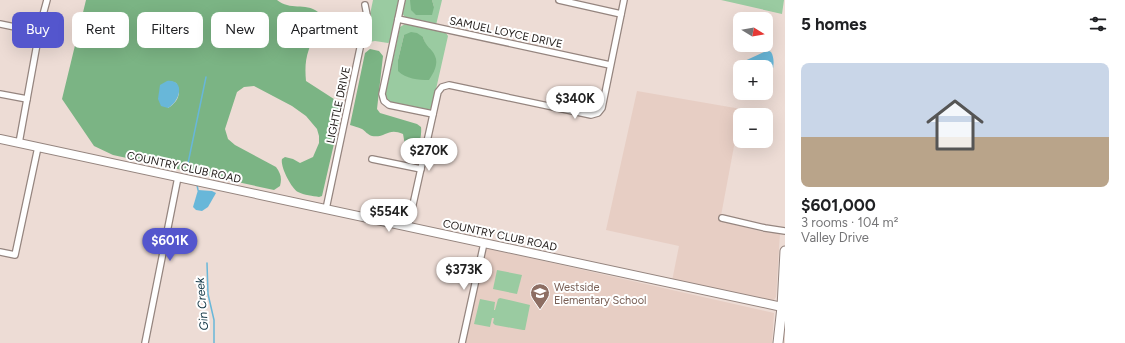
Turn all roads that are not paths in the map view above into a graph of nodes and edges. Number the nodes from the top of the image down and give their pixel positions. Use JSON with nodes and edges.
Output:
{"nodes":[{"id":1,"x":47,"y":0,"type":"edge"},
{"id":2,"x":402,"y":0,"type":"edge"},
{"id":3,"x":559,"y":0,"type":"edge"},
{"id":4,"x":624,"y":0,"type":"edge"},
{"id":5,"x":365,"y":5,"type":"dead end"},
{"id":6,"x":44,"y":12,"type":"edge"},
{"id":7,"x":621,"y":14,"type":"junction"},
{"id":8,"x":398,"y":19,"type":"junction"},
{"id":9,"x":0,"y":24,"type":"edge"},
{"id":10,"x":12,"y":26,"type":"edge"},
{"id":11,"x":36,"y":48,"type":"edge"},
{"id":12,"x":610,"y":65,"type":"junction"},
{"id":13,"x":0,"y":94,"type":"edge"},
{"id":14,"x":27,"y":99,"type":"junction"},
{"id":15,"x":433,"y":114,"type":"junction"},
{"id":16,"x":0,"y":139,"type":"edge"},
{"id":17,"x":19,"y":143,"type":"junction"},
{"id":18,"x":38,"y":147,"type":"junction"},
{"id":19,"x":372,"y":159,"type":"dead end"},
{"id":20,"x":421,"y":169,"type":"junction"},
{"id":21,"x":178,"y":177,"type":"junction"},
{"id":22,"x":326,"y":209,"type":"junction"},
{"id":23,"x":722,"y":218,"type":"dead end"},
{"id":24,"x":408,"y":226,"type":"junction"},
{"id":25,"x":785,"y":231,"type":"edge"},
{"id":26,"x":484,"y":243,"type":"junction"},
{"id":27,"x":785,"y":250,"type":"edge"},
{"id":28,"x":0,"y":252,"type":"edge"},
{"id":29,"x":784,"y":307,"type":"edge"},
{"id":30,"x":145,"y":343,"type":"edge"},
{"id":31,"x":462,"y":343,"type":"edge"},
{"id":32,"x":778,"y":343,"type":"edge"}],
"edges":[{"from":1,"to":6,"type":"street"},
{"from":2,"to":8,"type":"street"},
{"from":3,"to":7,"type":"street"},
{"from":4,"to":7,"type":"street"},
{"from":5,"to":22,"type":"street","name":"LIGHTLE DRIVE"},
{"from":7,"to":12,"type":"street"},
{"from":8,"to":12,"type":"street","name":"SAMUEL LOYCE DRIVE"},
{"from":8,"to":15,"type":"street"},
{"from":9,"to":10,"type":"street"},
{"from":11,"to":14,"type":"street"},
{"from":12,"to":15,"type":"street"},
{"from":13,"to":14,"type":"street"},
{"from":14,"to":17,"type":"street"},
{"from":15,"to":20,"type":"street"},
{"from":16,"to":17,"type":"street","name":"COUNTRY CLUB ROAD"},
{"from":17,"to":18,"type":"street","name":"COUNTRY CLUB ROAD"},
{"from":18,"to":21,"type":"street","name":"COUNTRY CLUB ROAD"},
{"from":18,"to":28,"type":"street"},
{"from":19,"to":20,"type":"street"},
{"from":20,"to":24,"type":"street"},
{"from":21,"to":22,"type":"street","name":"COUNTRY CLUB ROAD"},
{"from":21,"to":30,"type":"street"},
{"from":22,"to":24,"type":"street","name":"COUNTRY CLUB ROAD"},
{"from":23,"to":25,"type":"street"},
{"from":24,"to":26,"type":"street","name":"COUNTRY CLUB ROAD"},
{"from":26,"to":29,"type":"street","name":"COUNTRY CLUB ROAD"},
{"from":26,"to":31,"type":"street"},
{"from":27,"to":29,"type":"main road"},
{"from":29,"to":32,"type":"main road"}]}
